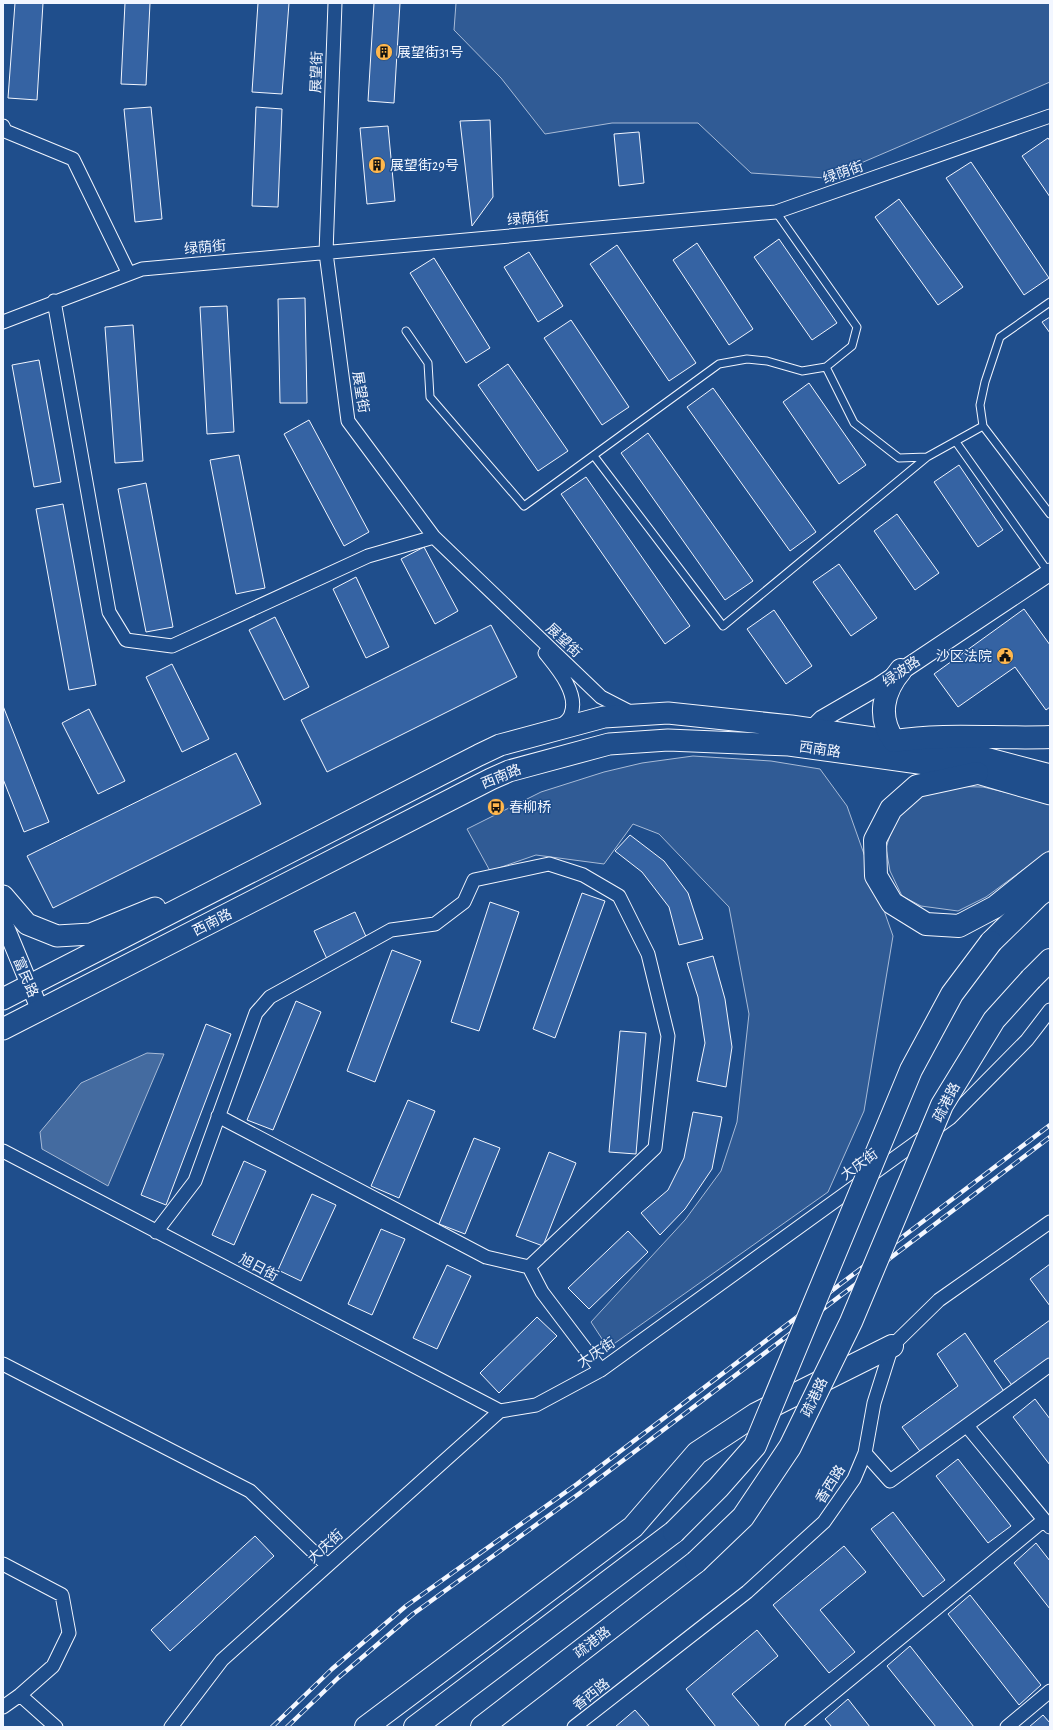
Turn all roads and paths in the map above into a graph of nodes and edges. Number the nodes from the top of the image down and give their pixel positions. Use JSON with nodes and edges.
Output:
{"nodes":[{"id":1,"x":335,"y":3,"type":"edge"},
{"id":2,"x":1050,"y":116,"type":"edge"},
{"id":3,"x":3,"y":126,"type":"edge"},
{"id":4,"x":776,"y":212,"type":"junction"},
{"id":5,"x":326,"y":252,"type":"junction"},
{"id":6,"x":128,"y":274,"type":"junction"},
{"id":7,"x":54,"y":301,"type":"junction"},
{"id":8,"x":1050,"y":302,"type":"edge"},
{"id":9,"x":3,"y":322,"type":"edge"},
{"id":10,"x":406,"y":332,"type":"dead end"},
{"id":11,"x":826,"y":367,"type":"junction"},
{"id":12,"x":983,"y":426,"type":"junction"},
{"id":13,"x":956,"y":442,"type":"junction"},
{"id":14,"x":594,"y":456,"type":"junction"},
{"id":15,"x":927,"y":457,"type":"junction"},
{"id":16,"x":1050,"y":514,"type":"edge"},
{"id":17,"x":434,"y":537,"type":"junction"},
{"id":18,"x":1050,"y":572,"type":"edge"},
{"id":19,"x":522,"y":623,"type":"junction"},
{"id":20,"x":901,"y":670,"type":"junction"},
{"id":21,"x":636,"y":715,"type":"junction"},
{"id":22,"x":812,"y":729,"type":"junction"},
{"id":23,"x":558,"y":730,"type":"junction"},
{"id":24,"x":1050,"y":737,"type":"edge"},
{"id":25,"x":894,"y":741,"type":"junction"},
{"id":26,"x":977,"y":773,"type":"junction"},
{"id":27,"x":1049,"y":787,"type":"edge"},
{"id":28,"x":1050,"y":863,"type":"edge"},
{"id":29,"x":1050,"y":887,"type":"edge"},
{"id":30,"x":3,"y":896,"type":"edge"},
{"id":31,"x":204,"y":896,"type":"junction"},
{"id":32,"x":1050,"y":896,"type":"edge"},
{"id":33,"x":3,"y":921,"type":"edge"},
{"id":34,"x":991,"y":942,"type":"junction"},
{"id":35,"x":1050,"y":960,"type":"edge"},
{"id":36,"x":1050,"y":964,"type":"edge"},
{"id":37,"x":1032,"y":979,"type":"junction"},
{"id":38,"x":30,"y":985,"type":"junction"},
{"id":39,"x":3,"y":999,"type":"edge"},
{"id":40,"x":40,"y":1010,"type":"junction"},
{"id":41,"x":1050,"y":1010,"type":"edge"},
{"id":42,"x":3,"y":1029,"type":"edge"},
{"id":43,"x":218,"y":1116,"type":"junction"},
{"id":44,"x":3,"y":1151,"type":"edge"},
{"id":45,"x":1050,"y":1222,"type":"edge"},
{"id":46,"x":156,"y":1232,"type":"junction"},
{"id":47,"x":529,"y":1267,"type":"junction"},
{"id":48,"x":892,"y":1346,"type":"junction"},
{"id":49,"x":3,"y":1364,"type":"edge"},
{"id":50,"x":1050,"y":1365,"type":"edge"},
{"id":51,"x":601,"y":1370,"type":"junction"},
{"id":52,"x":500,"y":1411,"type":"junction"},
{"id":53,"x":967,"y":1426,"type":"junction"},
{"id":54,"x":865,"y":1453,"type":"junction"},
{"id":55,"x":1047,"y":1524,"type":"edge"},
{"id":56,"x":3,"y":1564,"type":"edge"},
{"id":57,"x":327,"y":1565,"type":"junction"},
{"id":58,"x":1050,"y":1691,"type":"edge"},
{"id":59,"x":20,"y":1695,"type":"junction"},
{"id":60,"x":3,"y":1707,"type":"edge"},
{"id":61,"x":798,"y":1725,"type":"edge"},
{"id":62,"x":56,"y":1727,"type":"edge"},
{"id":63,"x":172,"y":1727,"type":"edge"},
{"id":64,"x":366,"y":1727,"type":"edge"},
{"id":65,"x":415,"y":1727,"type":"edge"},
{"id":66,"x":482,"y":1727,"type":"edge"},
{"id":67,"x":574,"y":1727,"type":"edge"},
{"id":68,"x":1007,"y":1727,"type":"edge"}],
"edges":[{"from":1,"to":5,"type":"street","name":"展望街"},
{"from":2,"to":4,"type":"street","name":"绿荫街"},
{"from":3,"to":6,"type":"street"},
{"from":4,"to":5,"type":"street","name":"绿荫街"},
{"from":4,"to":11,"type":"lane"},
{"from":5,"to":6,"type":"street","name":"绿荫街"},
{"from":5,"to":17,"type":"street","name":"展望街"},
{"from":6,"to":7,"type":"street","name":"绿荫街"},
{"from":7,"to":9,"type":"street","name":"绿荫街"},
{"from":7,"to":17,"type":"street"},
{"from":8,"to":12,"type":"lane"},
{"from":10,"to":14,"type":"lane"},
{"from":11,"to":14,"type":"lane"},
{"from":11,"to":15,"type":"lane"},
{"from":12,"to":13,"type":"lane"},
{"from":12,"to":16,"type":"lane"},
{"from":13,"to":15,"type":"lane"},
{"from":13,"to":18,"type":"lane"},
{"from":14,"to":15,"type":"lane"},
{"from":17,"to":19,"type":"street","name":"展望街"},
{"from":18,"to":20,"type":"street","name":"绿波路"},
{"from":19,"to":21,"type":"street","name":"展望街"},
{"from":19,"to":23,"type":"street"},
{"from":20,"to":22,"type":"street","name":"绿波路"},
{"from":20,"to":25,"type":"highway"},
{"from":21,"to":22,"type":"main road","name":"西南路"},
{"from":21,"to":23,"type":"main road","name":"西南路"},
{"from":22,"to":25,"type":"main road","name":"西南路"},
{"from":23,"to":31,"type":"main road","name":"西南路"},
{"from":24,"to":25,"type":"highway"},
{"from":25,"to":27,"type":"main road","name":"西南路"},
{"from":26,"to":27,"type":"main road","name":"西南路"},
{"from":26,"to":28,"type":"highway"},
{"from":26,"to":40,"type":"main road","name":"西南路"},
{"from":29,"to":34,"type":"highway"},
{"from":30,"to":31,"type":"main road"},
{"from":31,"to":38,"type":"main road","name":"西南路"},
{"from":32,"to":34,"type":"highway"},
{"from":33,"to":38,"type":"street","name":"富民路"},
{"from":34,"to":65,"type":"highway","bridge":true},
{"from":35,"to":37,"type":"highway"},
{"from":36,"to":37,"type":"highway"},
{"from":37,"to":66,"type":"highway","name":"疏港路","bridge":true},
{"from":38,"to":39,"type":"main road","name":"西南路"},
{"from":38,"to":40,"type":"street","name":"富民路"},
{"from":40,"to":42,"type":"main road","name":"西南路"},
{"from":41,"to":51,"type":"street","name":"大庆街"},
{"from":43,"to":46,"type":"street"},
{"from":43,"to":47,"type":"street"},
{"from":43,"to":47,"type":"street"},
{"from":44,"to":46,"type":"street","name":"旭日街"},
{"from":45,"to":48,"type":"street","name":"香西路"},
{"from":46,"to":52,"type":"street","name":"旭日街"},
{"from":47,"to":51,"type":"street"},
{"from":48,"to":54,"type":"street","name":"香西路"},
{"from":48,"to":64,"type":"highway"},
{"from":49,"to":57,"type":"street"},
{"from":50,"to":53,"type":"street"},
{"from":51,"to":52,"type":"street","name":"大庆街"},
{"from":52,"to":57,"type":"street","name":"大庆街"},
{"from":53,"to":54,"type":"street"},
{"from":53,"to":55,"type":"street"},
{"from":54,"to":67,"type":"street","name":"香西路"},
{"from":55,"to":61,"type":"street"},
{"from":56,"to":59,"type":"street"},
{"from":57,"to":63,"type":"street","name":"大庆街"},
{"from":58,"to":68,"type":"street"},
{"from":59,"to":60,"type":"street"},
{"from":59,"to":62,"type":"street"}]}
